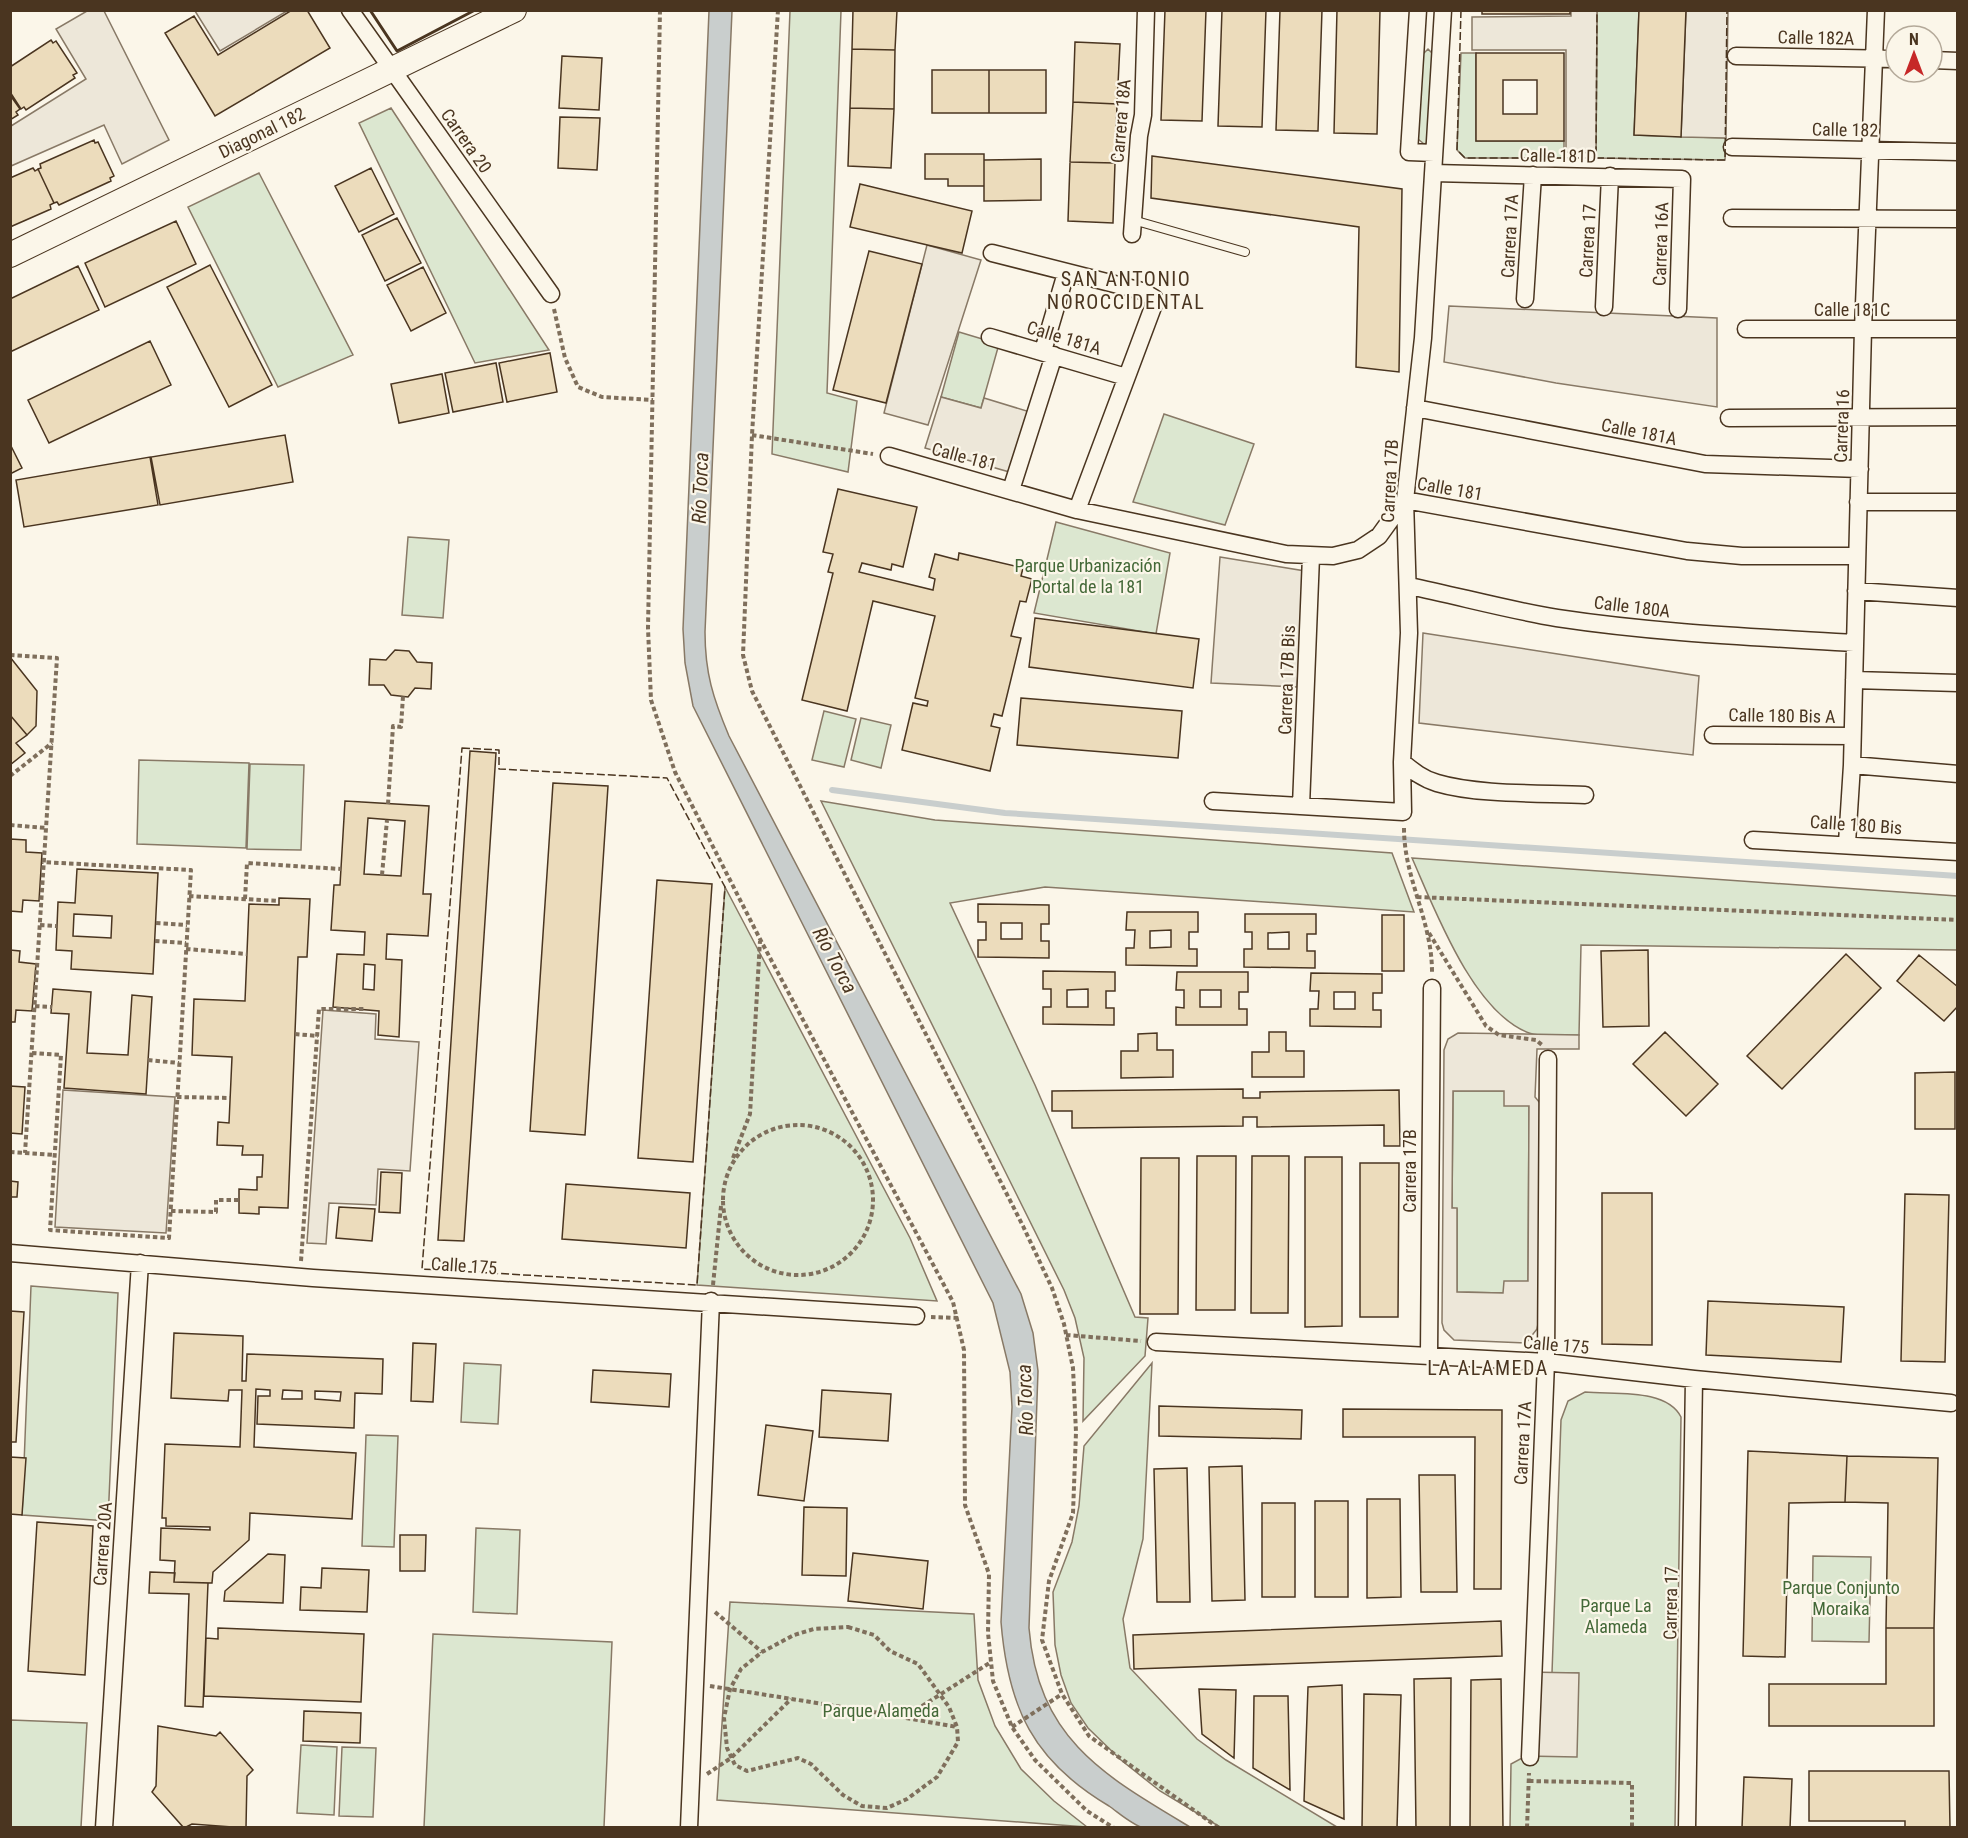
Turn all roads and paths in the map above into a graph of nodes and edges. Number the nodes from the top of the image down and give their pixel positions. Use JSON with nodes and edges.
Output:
{"nodes":[{"id":1,"x":350,"y":10,"type":"edge"},
{"id":2,"x":514,"y":10,"type":"edge"},
{"id":3,"x":660,"y":10,"type":"edge"},
{"id":4,"x":777,"y":10,"type":"edge"},
{"id":5,"x":1146,"y":10,"type":"edge"},
{"id":6,"x":1418,"y":10,"type":"edge"},
{"id":7,"x":1443,"y":10,"type":"edge"},
{"id":8,"x":1876,"y":10,"type":"edge"},
{"id":9,"x":1416,"y":36,"type":"junction"},
{"id":10,"x":1441,"y":37,"type":"junction"},
{"id":11,"x":1736,"y":56,"type":"dead end"},
{"id":12,"x":1874,"y":58,"type":"junction"},
{"id":13,"x":1884,"y":58,"type":"edge"},
{"id":14,"x":392,"y":70,"type":"junction"},
{"id":15,"x":1732,"y":147,"type":"dead end"},
{"id":16,"x":1869,"y":151,"type":"junction"},
{"id":17,"x":1958,"y":152,"type":"edge"},
{"id":18,"x":1434,"y":153,"type":"junction"},
{"id":19,"x":1433,"y":172,"type":"junction"},
{"id":20,"x":1533,"y":175,"type":"junction"},
{"id":21,"x":1610,"y":176,"type":"junction"},
{"id":22,"x":1682,"y":179,"type":"joint"},
{"id":23,"x":1732,"y":218,"type":"dead end"},
{"id":24,"x":1869,"y":219,"type":"junction"},
{"id":25,"x":1958,"y":219,"type":"edge"},
{"id":26,"x":1133,"y":227,"type":"joint"},
{"id":27,"x":1245,"y":252,"type":"dead end"},
{"id":28,"x":992,"y":254,"type":"dead end"},
{"id":29,"x":10,"y":255,"type":"edge"},
{"id":30,"x":1066,"y":273,"type":"junction"},
{"id":31,"x":551,"y":294,"type":"joint"},
{"id":32,"x":1526,"y":299,"type":"dead end"},
{"id":33,"x":1604,"y":307,"type":"dead end"},
{"id":34,"x":1678,"y":309,"type":"dead end"},
{"id":35,"x":1746,"y":329,"type":"dead end"},
{"id":36,"x":1863,"y":329,"type":"junction"},
{"id":37,"x":1958,"y":329,"type":"edge"},
{"id":38,"x":990,"y":337,"type":"dead end"},
{"id":39,"x":1049,"y":353,"type":"junction"},
{"id":40,"x":1126,"y":377,"type":"junction"},
{"id":41,"x":653,"y":400,"type":"junction"},
{"id":42,"x":1414,"y":408,"type":"junction"},
{"id":43,"x":1862,"y":417,"type":"junction"},
{"id":44,"x":1958,"y":417,"type":"edge"},
{"id":45,"x":1729,"y":418,"type":"dead end"},
{"id":46,"x":752,"y":435,"type":"junction"},
{"id":47,"x":889,"y":456,"type":"joint"},
{"id":48,"x":1860,"y":469,"type":"junction"},
{"id":49,"x":1011,"y":490,"type":"junction"},
{"id":50,"x":1405,"y":500,"type":"junction"},
{"id":51,"x":1858,"y":502,"type":"junction"},
{"id":52,"x":1958,"y":502,"type":"edge"},
{"id":53,"x":1077,"y":510,"type":"junction"},
{"id":54,"x":1311,"y":556,"type":"junction"},
{"id":55,"x":1857,"y":556,"type":"junction"},
{"id":56,"x":1410,"y":586,"type":"junction"},
{"id":57,"x":1856,"y":591,"type":"junction"},
{"id":58,"x":1958,"y":598,"type":"edge"},
{"id":59,"x":1854,"y":643,"type":"junction"},
{"id":60,"x":10,"y":655,"type":"edge"},
{"id":61,"x":1854,"y":680,"type":"junction"},
{"id":62,"x":1958,"y":683,"type":"edge"},
{"id":63,"x":403,"y":696,"type":"dead end"},
{"id":64,"x":1713,"y":735,"type":"dead end"},
{"id":65,"x":1852,"y":736,"type":"junction"},
{"id":66,"x":52,"y":743,"type":"junction"},
{"id":67,"x":1402,"y":762,"type":"junction"},
{"id":68,"x":1852,"y":765,"type":"junction"},
{"id":69,"x":1958,"y":774,"type":"edge"},
{"id":70,"x":10,"y":776,"type":"edge"},
{"id":71,"x":1585,"y":795,"type":"dead end"},
{"id":72,"x":1213,"y":801,"type":"dead end"},
{"id":73,"x":388,"y":804,"type":"dead end"},
{"id":74,"x":1301,"y":806,"type":"junction"},
{"id":75,"x":387,"y":820,"type":"dead end"},
{"id":76,"x":1403,"y":820,"type":"junction"},
{"id":77,"x":10,"y":825,"type":"edge"},
{"id":78,"x":46,"y":828,"type":"junction"},
{"id":79,"x":1753,"y":840,"type":"dead end"},
{"id":80,"x":1847,"y":843,"type":"junction"},
{"id":81,"x":1958,"y":852,"type":"edge"},
{"id":82,"x":43,"y":862,"type":"junction"},
{"id":83,"x":341,"y":869,"type":"dead end"},
{"id":84,"x":382,"y":875,"type":"dead end"},
{"id":85,"x":189,"y":896,"type":"junction"},
{"id":86,"x":1417,"y":897,"type":"junction"},
{"id":87,"x":245,"y":899,"type":"junction"},
{"id":88,"x":279,"y":901,"type":"dead end"},
{"id":89,"x":1958,"y":920,"type":"edge"},
{"id":90,"x":156,"y":923,"type":"dead end"},
{"id":91,"x":40,"y":925,"type":"junction"},
{"id":92,"x":188,"y":925,"type":"junction"},
{"id":93,"x":57,"y":926,"type":"dead end"},
{"id":94,"x":1429,"y":933,"type":"junction"},
{"id":95,"x":760,"y":939,"type":"junction"},
{"id":96,"x":155,"y":941,"type":"dead end"},
{"id":97,"x":186,"y":943,"type":"junction"},
{"id":98,"x":186,"y":949,"type":"junction"},
{"id":99,"x":247,"y":954,"type":"dead end"},
{"id":100,"x":1432,"y":988,"type":"joint"},
{"id":101,"x":35,"y":1006,"type":"junction"},
{"id":102,"x":52,"y":1007,"type":"dead end"},
{"id":103,"x":364,"y":1010,"type":"dead end"},
{"id":104,"x":295,"y":1034,"type":"dead end"},
{"id":105,"x":318,"y":1036,"type":"junction"},
{"id":106,"x":32,"y":1053,"type":"junction"},
{"id":107,"x":1548,"y":1059,"type":"joint"},
{"id":108,"x":148,"y":1060,"type":"dead end"},
{"id":109,"x":179,"y":1063,"type":"junction"},
{"id":110,"x":177,"y":1097,"type":"junction"},
{"id":111,"x":230,"y":1098,"type":"dead end"},
{"id":112,"x":10,"y":1152,"type":"edge"},
{"id":113,"x":25,"y":1153,"type":"junction"},
{"id":114,"x":55,"y":1155,"type":"junction"},
{"id":115,"x":727,"y":1172,"type":"junction"},
{"id":116,"x":722,"y":1195,"type":"junction"},
{"id":117,"x":239,"y":1200,"type":"dead end"},
{"id":118,"x":171,"y":1211,"type":"junction"},
{"id":119,"x":10,"y":1253,"type":"edge"},
{"id":120,"x":140,"y":1263,"type":"junction"},
{"id":121,"x":300,"y":1277,"type":"junction"},
{"id":122,"x":711,"y":1301,"type":"junction"},
{"id":123,"x":916,"y":1316,"type":"joint"},
{"id":124,"x":958,"y":1318,"type":"junction"},
{"id":125,"x":1066,"y":1335,"type":"junction"},
{"id":126,"x":1156,"y":1342,"type":"joint"},
{"id":127,"x":1429,"y":1355,"type":"junction"},
{"id":128,"x":1546,"y":1362,"type":"junction"},
{"id":129,"x":1694,"y":1379,"type":"junction"},
{"id":130,"x":1951,"y":1403,"type":"dead end"},
{"id":131,"x":698,"y":1598,"type":"junction"},
{"id":132,"x":762,"y":1652,"type":"junction"},
{"id":133,"x":991,"y":1662,"type":"junction"},
{"id":134,"x":694,"y":1683,"type":"junction"},
{"id":135,"x":730,"y":1689,"type":"junction"},
{"id":136,"x":1062,"y":1694,"type":"junction"},
{"id":137,"x":939,"y":1696,"type":"junction"},
{"id":138,"x":792,"y":1699,"type":"junction"},
{"id":139,"x":905,"y":1717,"type":"junction"},
{"id":140,"x":957,"y":1727,"type":"junction"},
{"id":141,"x":1012,"y":1727,"type":"junction"},
{"id":142,"x":1530,"y":1757,"type":"joint"},
{"id":143,"x":731,"y":1758,"type":"junction"},
{"id":144,"x":1529,"y":1781,"type":"junction"},
{"id":145,"x":690,"y":1786,"type":"junction"},
{"id":146,"x":104,"y":1827,"type":"edge"},
{"id":147,"x":689,"y":1827,"type":"edge"},
{"id":148,"x":1114,"y":1827,"type":"edge"},
{"id":149,"x":1219,"y":1827,"type":"edge"},
{"id":150,"x":1527,"y":1827,"type":"edge"},
{"id":151,"x":1632,"y":1827,"type":"edge"},
{"id":152,"x":1686,"y":1827,"type":"edge"}],
"edges":[{"from":1,"to":14,"type":"street","name":"Carrera 20"},
{"from":2,"to":14,"type":"street","name":"Diagonal 182"},
{"from":3,"to":41,"type":"path"},
{"from":4,"to":46,"type":"path"},
{"from":5,"to":26,"type":"street","name":"Carrera 18A"},
{"from":6,"to":9,"type":"street"},
{"from":7,"to":10,"type":"street","name":"Carrera 17B"},
{"from":8,"to":12,"type":"street","name":"Carrera 16"},
{"from":9,"to":10,"type":"street"},
{"from":9,"to":18,"type":"street"},
{"from":10,"to":18,"type":"street","name":"Carrera 17B"},
{"from":11,"to":12,"type":"street","name":"Calle 182A"},
{"from":12,"to":13,"type":"street","name":"Calle 182A"},
{"from":12,"to":16,"type":"street","name":"Carrera 16"},
{"from":14,"to":29,"type":"street","name":"Diagonal 182"},
{"from":14,"to":31,"type":"street","name":"Carrera 20"},
{"from":15,"to":16,"type":"street","name":"Calle 182"},
{"from":16,"to":17,"type":"street","name":"Calle 182"},
{"from":16,"to":24,"type":"street","name":"Carrera 16"},
{"from":18,"to":19,"type":"street","name":"Carrera 17B"},
{"from":19,"to":20,"type":"street","name":"Calle 181D"},
{"from":19,"to":42,"type":"street","name":"Carrera 17B"},
{"from":20,"to":21,"type":"street","name":"Calle 181D"},
{"from":20,"to":32,"type":"street","name":"Carrera 17A"},
{"from":21,"to":22,"type":"street","name":"Calle 181D"},
{"from":21,"to":33,"type":"street","name":"Carrera 17"},
{"from":22,"to":34,"type":"street","name":"Carrera 16A"},
{"from":23,"to":24,"type":"street"},
{"from":24,"to":25,"type":"street"},
{"from":24,"to":36,"type":"street","name":"Carrera 16"},
{"from":26,"to":27,"type":"lane"},
{"from":28,"to":30,"type":"street"},
{"from":30,"to":39,"type":"street"},
{"from":30,"to":40,"type":"street"},
{"from":31,"to":41,"type":"path"},
{"from":35,"to":36,"type":"street","name":"Calle 181C"},
{"from":36,"to":37,"type":"street","name":"Calle 181C"},
{"from":36,"to":43,"type":"street","name":"Carrera 16"},
{"from":38,"to":39,"type":"street","name":"Calle 181A"},
{"from":39,"to":40,"type":"street","name":"Calle 181A"},
{"from":39,"to":49,"type":"street"},
{"from":40,"to":53,"type":"street"},
{"from":41,"to":95,"type":"path"},
{"from":42,"to":48,"type":"street","name":"Calle 181A"},
{"from":42,"to":50,"type":"street","name":"Carrera 17B"},
{"from":43,"to":44,"type":"street"},
{"from":43,"to":45,"type":"street"},
{"from":43,"to":48,"type":"street","name":"Carrera 16"},
{"from":46,"to":47,"type":"path"},
{"from":46,"to":125,"type":"path"},
{"from":47,"to":49,"type":"street","name":"Calle 181"},
{"from":48,"to":51,"type":"street","name":"Carrera 16"},
{"from":49,"to":53,"type":"street","name":"Calle 181"},
{"from":50,"to":54,"type":"street","name":"Calle 181"},
{"from":50,"to":55,"type":"street","name":"Calle 181"},
{"from":50,"to":56,"type":"street","name":"Carrera 17B"},
{"from":51,"to":52,"type":"street"},
{"from":51,"to":55,"type":"street","name":"Carrera 16"},
{"from":53,"to":54,"type":"street","name":"Calle 181"},
{"from":54,"to":74,"type":"street","name":"Carrera 17B Bis"},
{"from":55,"to":57,"type":"street","name":"Carrera 16"},
{"from":56,"to":59,"type":"street","name":"Calle 180A"},
{"from":56,"to":67,"type":"street","name":"Carrera 17B"},
{"from":57,"to":58,"type":"street"},
{"from":57,"to":59,"type":"street","name":"Carrera 16"},
{"from":59,"to":61,"type":"street","name":"Carrera 16"},
{"from":60,"to":66,"type":"path"},
{"from":61,"to":62,"type":"street"},
{"from":61,"to":65,"type":"street","name":"Carrera 16"},
{"from":63,"to":73,"type":"path"},
{"from":64,"to":65,"type":"street","name":"Calle 180 Bis A"},
{"from":65,"to":68,"type":"street","name":"Carrera 16"},
{"from":66,"to":70,"type":"path"},
{"from":66,"to":78,"type":"path"},
{"from":67,"to":71,"type":"street"},
{"from":67,"to":76,"type":"street","name":"Carrera 17B"},
{"from":68,"to":69,"type":"street"},
{"from":68,"to":80,"type":"street","name":"Carrera 16"},
{"from":72,"to":74,"type":"street"},
{"from":74,"to":76,"type":"street"},
{"from":75,"to":84,"type":"path"},
{"from":76,"to":86,"type":"path"},
{"from":77,"to":78,"type":"path"},
{"from":78,"to":82,"type":"path"},
{"from":79,"to":80,"type":"street","name":"Calle 180 Bis"},
{"from":80,"to":81,"type":"street","name":"Calle 180 Bis"},
{"from":82,"to":85,"type":"path"},
{"from":82,"to":91,"type":"path"},
{"from":83,"to":87,"type":"path"},
{"from":85,"to":87,"type":"path"},
{"from":85,"to":92,"type":"path"},
{"from":86,"to":89,"type":"path"},
{"from":86,"to":94,"type":"path"},
{"from":87,"to":88,"type":"path"},
{"from":90,"to":92,"type":"path"},
{"from":91,"to":93,"type":"path"},
{"from":91,"to":101,"type":"path"},
{"from":92,"to":97,"type":"path"},
{"from":94,"to":100,"type":"path"},
{"from":94,"to":107,"type":"path"},
{"from":95,"to":115,"type":"path"},
{"from":95,"to":124,"type":"path"},
{"from":96,"to":97,"type":"path"},
{"from":97,"to":98,"type":"path"},
{"from":98,"to":99,"type":"path"},
{"from":98,"to":109,"type":"path"},
{"from":100,"to":127,"type":"street","name":"Carrera 17B"},
{"from":101,"to":102,"type":"path"},
{"from":101,"to":106,"type":"path"},
{"from":103,"to":105,"type":"path"},
{"from":104,"to":105,"type":"path"},
{"from":105,"to":121,"type":"path"},
{"from":106,"to":113,"type":"path"},
{"from":106,"to":114,"type":"path"},
{"from":107,"to":128,"type":"street","name":"Carrera 17A"},
{"from":108,"to":109,"type":"path"},
{"from":109,"to":110,"type":"path"},
{"from":110,"to":111,"type":"path"},
{"from":110,"to":118,"type":"path"},
{"from":112,"to":113,"type":"path"},
{"from":113,"to":114,"type":"path"},
{"from":114,"to":118,"type":"path"},
{"from":115,"to":116,"type":"path"},
{"from":115,"to":116,"type":"path"},
{"from":116,"to":122,"type":"path"},
{"from":117,"to":118,"type":"path"},
{"from":119,"to":120,"type":"street","name":"Calle 175"},
{"from":120,"to":121,"type":"street","name":"Calle 175"},
{"from":120,"to":146,"type":"street","name":"Carrera 20A"},
{"from":121,"to":122,"type":"street","name":"Calle 175"},
{"from":122,"to":123,"type":"street","name":"Calle 175"},
{"from":122,"to":131,"type":"street"},
{"from":123,"to":124,"type":"path"},
{"from":124,"to":133,"type":"path"},
{"from":125,"to":126,"type":"path"},
{"from":125,"to":136,"type":"path"},
{"from":126,"to":127,"type":"street","name":"Calle 175"},
{"from":127,"to":128,"type":"street","name":"Calle 175"},
{"from":128,"to":129,"type":"street","name":"Calle 175"},
{"from":128,"to":142,"type":"street","name":"Carrera 17A"},
{"from":129,"to":130,"type":"street","name":"Calle 175"},
{"from":129,"to":152,"type":"street","name":"Carrera 17"},
{"from":131,"to":132,"type":"path"},
{"from":131,"to":134,"type":"street"},
{"from":132,"to":135,"type":"path"},
{"from":132,"to":137,"type":"path"},
{"from":133,"to":137,"type":"path"},
{"from":133,"to":141,"type":"path"},
{"from":134,"to":135,"type":"path"},
{"from":134,"to":145,"type":"street"},
{"from":135,"to":138,"type":"path"},
{"from":135,"to":143,"type":"path"},
{"from":136,"to":141,"type":"path"},
{"from":136,"to":149,"type":"path"},
{"from":137,"to":139,"type":"path"},
{"from":137,"to":140,"type":"path"},
{"from":138,"to":139,"type":"path"},
{"from":138,"to":143,"type":"path"},
{"from":139,"to":140,"type":"path"},
{"from":140,"to":143,"type":"path"},
{"from":141,"to":148,"type":"path"},
{"from":142,"to":144,"type":"path"},
{"from":143,"to":145,"type":"path"},
{"from":144,"to":150,"type":"path"},
{"from":144,"to":151,"type":"path"},
{"from":145,"to":147,"type":"street"}]}
